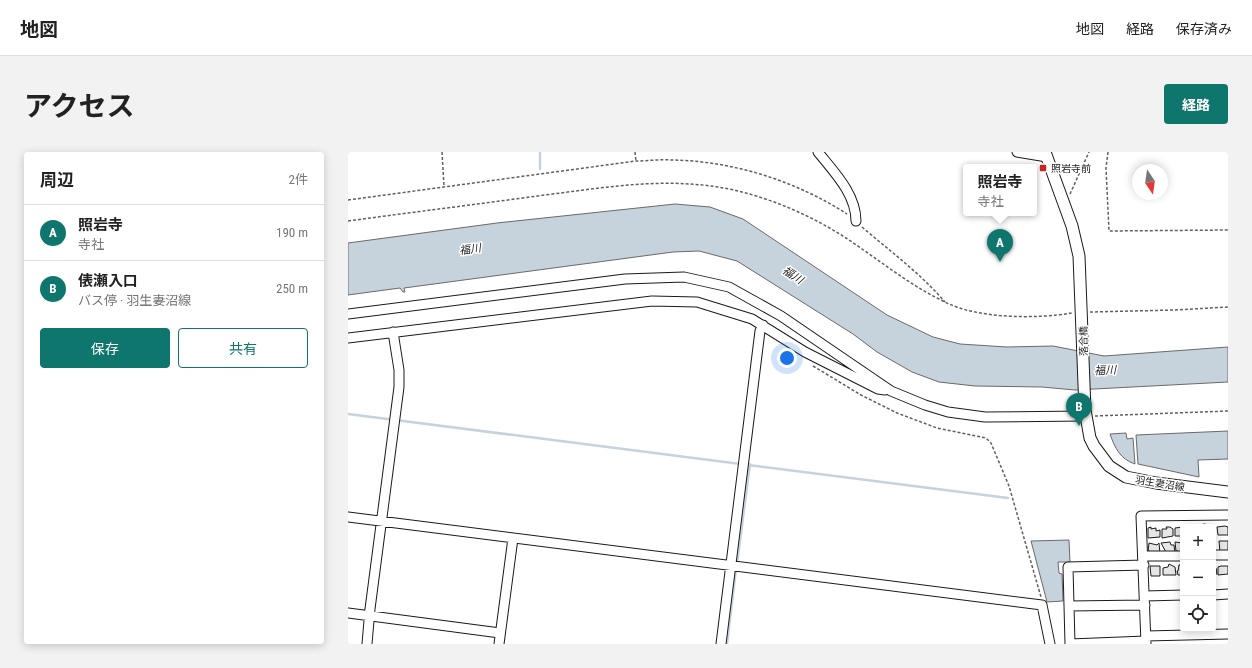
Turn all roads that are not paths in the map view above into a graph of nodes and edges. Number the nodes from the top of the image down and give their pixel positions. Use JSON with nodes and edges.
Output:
{"nodes":[{"id":1,"x":818,"y":152,"type":"edge"},
{"id":2,"x":1017,"y":152,"type":"edge"},
{"id":3,"x":1046,"y":155,"type":"edge"},
{"id":4,"x":856,"y":221,"type":"road end"},
{"id":5,"x":348,"y":314,"type":"edge"},
{"id":6,"x":763,"y":325,"type":"junction"},
{"id":7,"x":393,"y":332,"type":"junction"},
{"id":8,"x":348,"y":338,"type":"edge"},
{"id":9,"x":891,"y":391,"type":"junction"},
{"id":10,"x":1089,"y":414,"type":"junction"},
{"id":11,"x":1228,"y":492,"type":"edge"},
{"id":12,"x":1228,"y":515,"type":"edge"},
{"id":13,"x":348,"y":517,"type":"edge"},
{"id":14,"x":381,"y":521,"type":"junction"},
{"id":15,"x":513,"y":538,"type":"junction"},
{"id":16,"x":1216,"y":555,"type":"edge"},
{"id":17,"x":1228,"y":555,"type":"edge"},
{"id":18,"x":1180,"y":556,"type":"edge"},
{"id":19,"x":1143,"y":561,"type":"junction"},
{"id":20,"x":730,"y":564,"type":"junction"},
{"id":21,"x":1228,"y":594,"type":"edge"},
{"id":22,"x":1180,"y":595,"type":"edge"},
{"id":23,"x":1216,"y":595,"type":"edge"},
{"id":24,"x":1145,"y":600,"type":"junction"},
{"id":25,"x":1069,"y":606,"type":"junction"},
{"id":26,"x":348,"y":613,"type":"edge"},
{"id":27,"x":370,"y":616,"type":"junction"},
{"id":28,"x":500,"y":633,"type":"junction"},
{"id":29,"x":1228,"y":634,"type":"edge"},
{"id":30,"x":1146,"y":640,"type":"edge"},
{"id":31,"x":367,"y":644,"type":"edge"},
{"id":32,"x":499,"y":644,"type":"edge"},
{"id":33,"x":721,"y":644,"type":"edge"},
{"id":34,"x":1050,"y":644,"type":"edge"},
{"id":35,"x":1070,"y":644,"type":"edge"}],
"edges":[{"from":1,"to":4,"type":"street"},
{"from":2,"to":3,"type":"street"},
{"from":3,"to":10,"type":"main road","name":"落合橋"},
{"from":5,"to":9,"type":"street"},
{"from":6,"to":7,"type":"street"},
{"from":6,"to":9,"type":"street"},
{"from":6,"to":20,"type":"street"},
{"from":7,"to":8,"type":"street"},
{"from":7,"to":14,"type":"street"},
{"from":9,"to":10,"type":"street"},
{"from":10,"to":11,"type":"main road","name":"羽生妻沼線"},
{"from":12,"to":19,"type":"street"},
{"from":13,"to":14,"type":"street"},
{"from":14,"to":15,"type":"street"},
{"from":14,"to":27,"type":"street"},
{"from":15,"to":20,"type":"street"},
{"from":15,"to":28,"type":"street"},
{"from":16,"to":17,"type":"street"},
{"from":18,"to":19,"type":"street"},
{"from":19,"to":24,"type":"street"},
{"from":19,"to":25,"type":"street"},
{"from":20,"to":33,"type":"street"},
{"from":20,"to":34,"type":"street"},
{"from":21,"to":23,"type":"street"},
{"from":22,"to":24,"type":"street"},
{"from":24,"to":25,"type":"street"},
{"from":24,"to":30,"type":"street"},
{"from":25,"to":35,"type":"street"},
{"from":26,"to":27,"type":"street"},
{"from":27,"to":28,"type":"street"},
{"from":27,"to":31,"type":"street"},
{"from":28,"to":32,"type":"street"},
{"from":29,"to":30,"type":"street"},
{"from":30,"to":35,"type":"street"}]}
